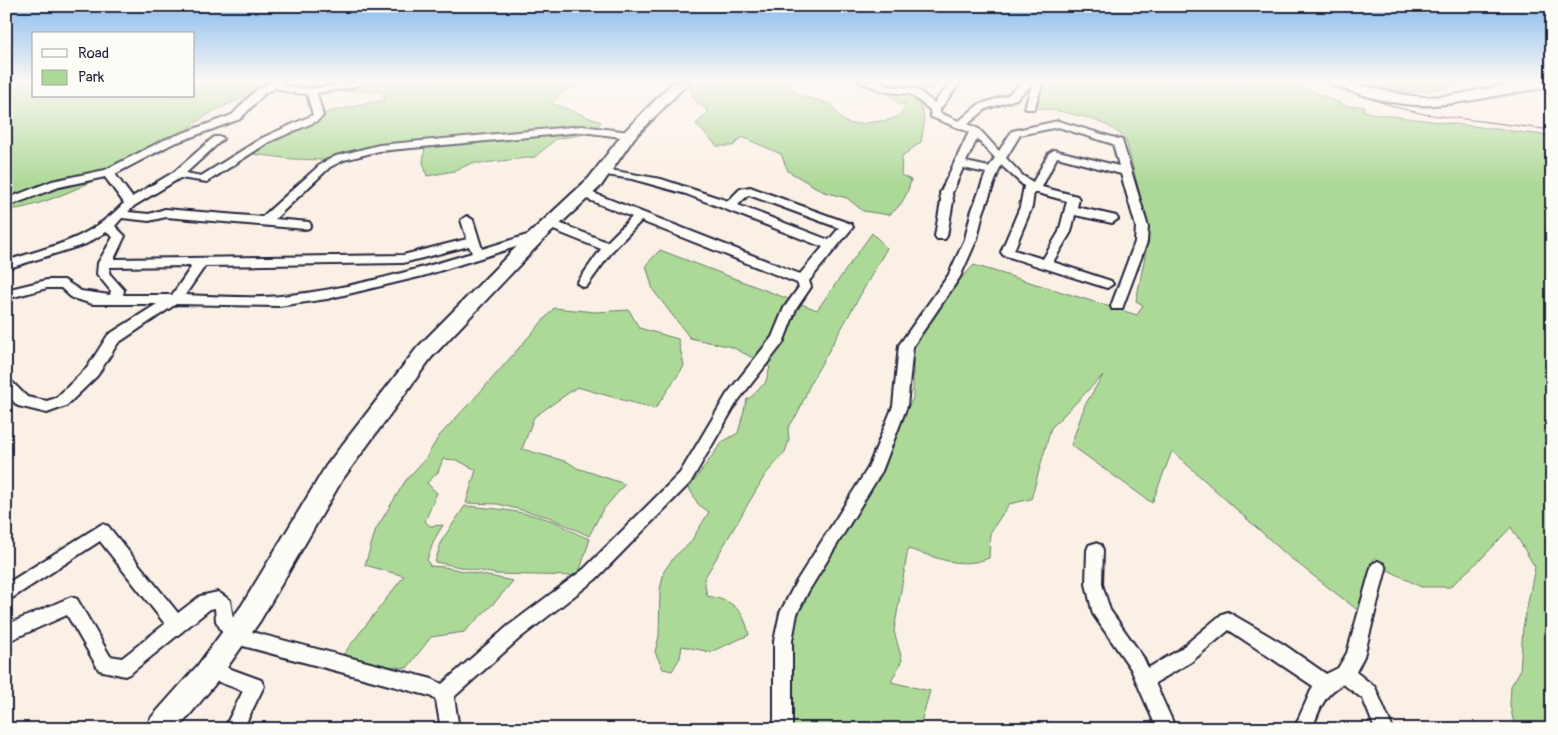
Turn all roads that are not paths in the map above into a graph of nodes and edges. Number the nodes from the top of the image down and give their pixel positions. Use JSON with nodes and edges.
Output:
{"nodes":[{"id":1,"x":237,"y":116,"type":"edge"},
{"id":2,"x":318,"y":116,"type":"edge"},
{"id":3,"x":648,"y":116,"type":"edge"},
{"id":4,"x":938,"y":116,"type":"edge"},
{"id":5,"x":971,"y":116,"type":"edge"},
{"id":6,"x":961,"y":125,"type":"junction"},
{"id":7,"x":975,"y":131,"type":"junction"},
{"id":8,"x":630,"y":135,"type":"junction"},
{"id":9,"x":218,"y":139,"type":"dead end"},
{"id":10,"x":1001,"y":156,"type":"junction"},
{"id":11,"x":958,"y":164,"type":"junction"},
{"id":12,"x":992,"y":171,"type":"junction"},
{"id":13,"x":1125,"y":171,"type":"junction"},
{"id":14,"x":604,"y":172,"type":"junction"},
{"id":15,"x":108,"y":173,"type":"junction"},
{"id":16,"x":178,"y":174,"type":"junction"},
{"id":17,"x":1032,"y":188,"type":"junction"},
{"id":18,"x":583,"y":193,"type":"junction"},
{"id":19,"x":6,"y":203,"type":"edge"},
{"id":20,"x":130,"y":203,"type":"junction"},
{"id":21,"x":729,"y":207,"type":"junction"},
{"id":22,"x":1071,"y":210,"type":"junction"},
{"id":23,"x":120,"y":214,"type":"junction"},
{"id":24,"x":640,"y":215,"type":"junction"},
{"id":25,"x":1112,"y":219,"type":"dead end"},
{"id":26,"x":467,"y":220,"type":"dead end"},
{"id":27,"x":265,"y":221,"type":"junction"},
{"id":28,"x":305,"y":225,"type":"dead end"},
{"id":29,"x":107,"y":226,"type":"junction"},
{"id":30,"x":544,"y":230,"type":"junction"},
{"id":31,"x":941,"y":236,"type":"dead end"},
{"id":32,"x":474,"y":241,"type":"junction"},
{"id":33,"x":832,"y":245,"type":"junction"},
{"id":34,"x":608,"y":248,"type":"junction"},
{"id":35,"x":477,"y":256,"type":"junction"},
{"id":36,"x":203,"y":260,"type":"junction"},
{"id":37,"x":104,"y":262,"type":"junction"},
{"id":38,"x":1046,"y":264,"type":"junction"},
{"id":39,"x":6,"y":265,"type":"edge"},
{"id":40,"x":802,"y":280,"type":"junction"},
{"id":41,"x":582,"y":283,"type":"dead end"},
{"id":42,"x":1107,"y":284,"type":"dead end"},
{"id":43,"x":6,"y":295,"type":"edge"},
{"id":44,"x":177,"y":298,"type":"junction"},
{"id":45,"x":116,"y":299,"type":"junction"},
{"id":46,"x":1117,"y":306,"type":"dead end"},
{"id":47,"x":6,"y":385,"type":"edge"},
{"id":48,"x":1095,"y":550,"type":"dead end"},
{"id":49,"x":1378,"y":569,"type":"dead end"},
{"id":50,"x":6,"y":594,"type":"edge"},
{"id":51,"x":177,"y":625,"type":"junction"},
{"id":52,"x":6,"y":634,"type":"edge"},
{"id":53,"x":234,"y":636,"type":"junction"},
{"id":54,"x":209,"y":670,"type":"junction"},
{"id":55,"x":1344,"y":674,"type":"junction"},
{"id":56,"x":1144,"y":680,"type":"junction"},
{"id":57,"x":1325,"y":684,"type":"junction"},
{"id":58,"x":444,"y":694,"type":"junction"},
{"id":59,"x":160,"y":729,"type":"edge"},
{"id":60,"x":233,"y":729,"type":"edge"},
{"id":61,"x":450,"y":729,"type":"edge"},
{"id":62,"x":783,"y":729,"type":"edge"},
{"id":63,"x":1167,"y":729,"type":"edge"},
{"id":64,"x":1303,"y":729,"type":"edge"},
{"id":65,"x":1384,"y":729,"type":"edge"}],
"edges":[{"from":1,"to":15,"type":"street"},
{"from":2,"to":16,"type":"street"},
{"from":3,"to":8,"type":"street"},
{"from":4,"to":6,"type":"street"},
{"from":5,"to":6,"type":"street"},
{"from":6,"to":7,"type":"street"},
{"from":7,"to":10,"type":"street"},
{"from":7,"to":11,"type":"street"},
{"from":8,"to":14,"type":"street"},
{"from":8,"to":27,"type":"street"},
{"from":9,"to":16,"type":"street"},
{"from":10,"to":12,"type":"street"},
{"from":10,"to":13,"type":"street"},
{"from":10,"to":17,"type":"street"},
{"from":11,"to":12,"type":"street"},
{"from":11,"to":31,"type":"street"},
{"from":12,"to":62,"type":"street"},
{"from":13,"to":17,"type":"street"},
{"from":13,"to":46,"type":"street"},
{"from":14,"to":18,"type":"street"},
{"from":14,"to":21,"type":"street"},
{"from":15,"to":19,"type":"street"},
{"from":15,"to":20,"type":"street"},
{"from":16,"to":20,"type":"street"},
{"from":17,"to":22,"type":"street"},
{"from":17,"to":38,"type":"street"},
{"from":18,"to":24,"type":"street"},
{"from":18,"to":30,"type":"street"},
{"from":20,"to":23,"type":"street"},
{"from":21,"to":33,"type":"street"},
{"from":21,"to":33,"type":"street"},
{"from":22,"to":25,"type":"street"},
{"from":22,"to":38,"type":"street"},
{"from":23,"to":27,"type":"street"},
{"from":23,"to":29,"type":"street"},
{"from":24,"to":34,"type":"street"},
{"from":24,"to":40,"type":"street"},
{"from":26,"to":32,"type":"street"},
{"from":27,"to":28,"type":"street"},
{"from":29,"to":37,"type":"street"},
{"from":29,"to":39,"type":"street"},
{"from":30,"to":34,"type":"street"},
{"from":30,"to":35,"type":"street"},
{"from":30,"to":53,"type":"street"},
{"from":32,"to":35,"type":"street"},
{"from":32,"to":36,"type":"street"},
{"from":33,"to":40,"type":"street"},
{"from":34,"to":41,"type":"street"},
{"from":35,"to":44,"type":"street"},
{"from":36,"to":37,"type":"street"},
{"from":36,"to":44,"type":"street"},
{"from":37,"to":45,"type":"street"},
{"from":38,"to":42,"type":"street"},
{"from":40,"to":58,"type":"street"},
{"from":43,"to":45,"type":"street"},
{"from":44,"to":45,"type":"street"},
{"from":44,"to":47,"type":"street"},
{"from":48,"to":56,"type":"street"},
{"from":49,"to":55,"type":"street"},
{"from":50,"to":51,"type":"street"},
{"from":51,"to":52,"type":"street"},
{"from":51,"to":53,"type":"street"},
{"from":53,"to":54,"type":"street"},
{"from":53,"to":58,"type":"street"},
{"from":54,"to":59,"type":"street"},
{"from":54,"to":60,"type":"street"},
{"from":55,"to":57,"type":"street"},
{"from":55,"to":65,"type":"street"},
{"from":56,"to":57,"type":"street"},
{"from":56,"to":63,"type":"street"},
{"from":57,"to":64,"type":"street"},
{"from":58,"to":61,"type":"street"}]}
